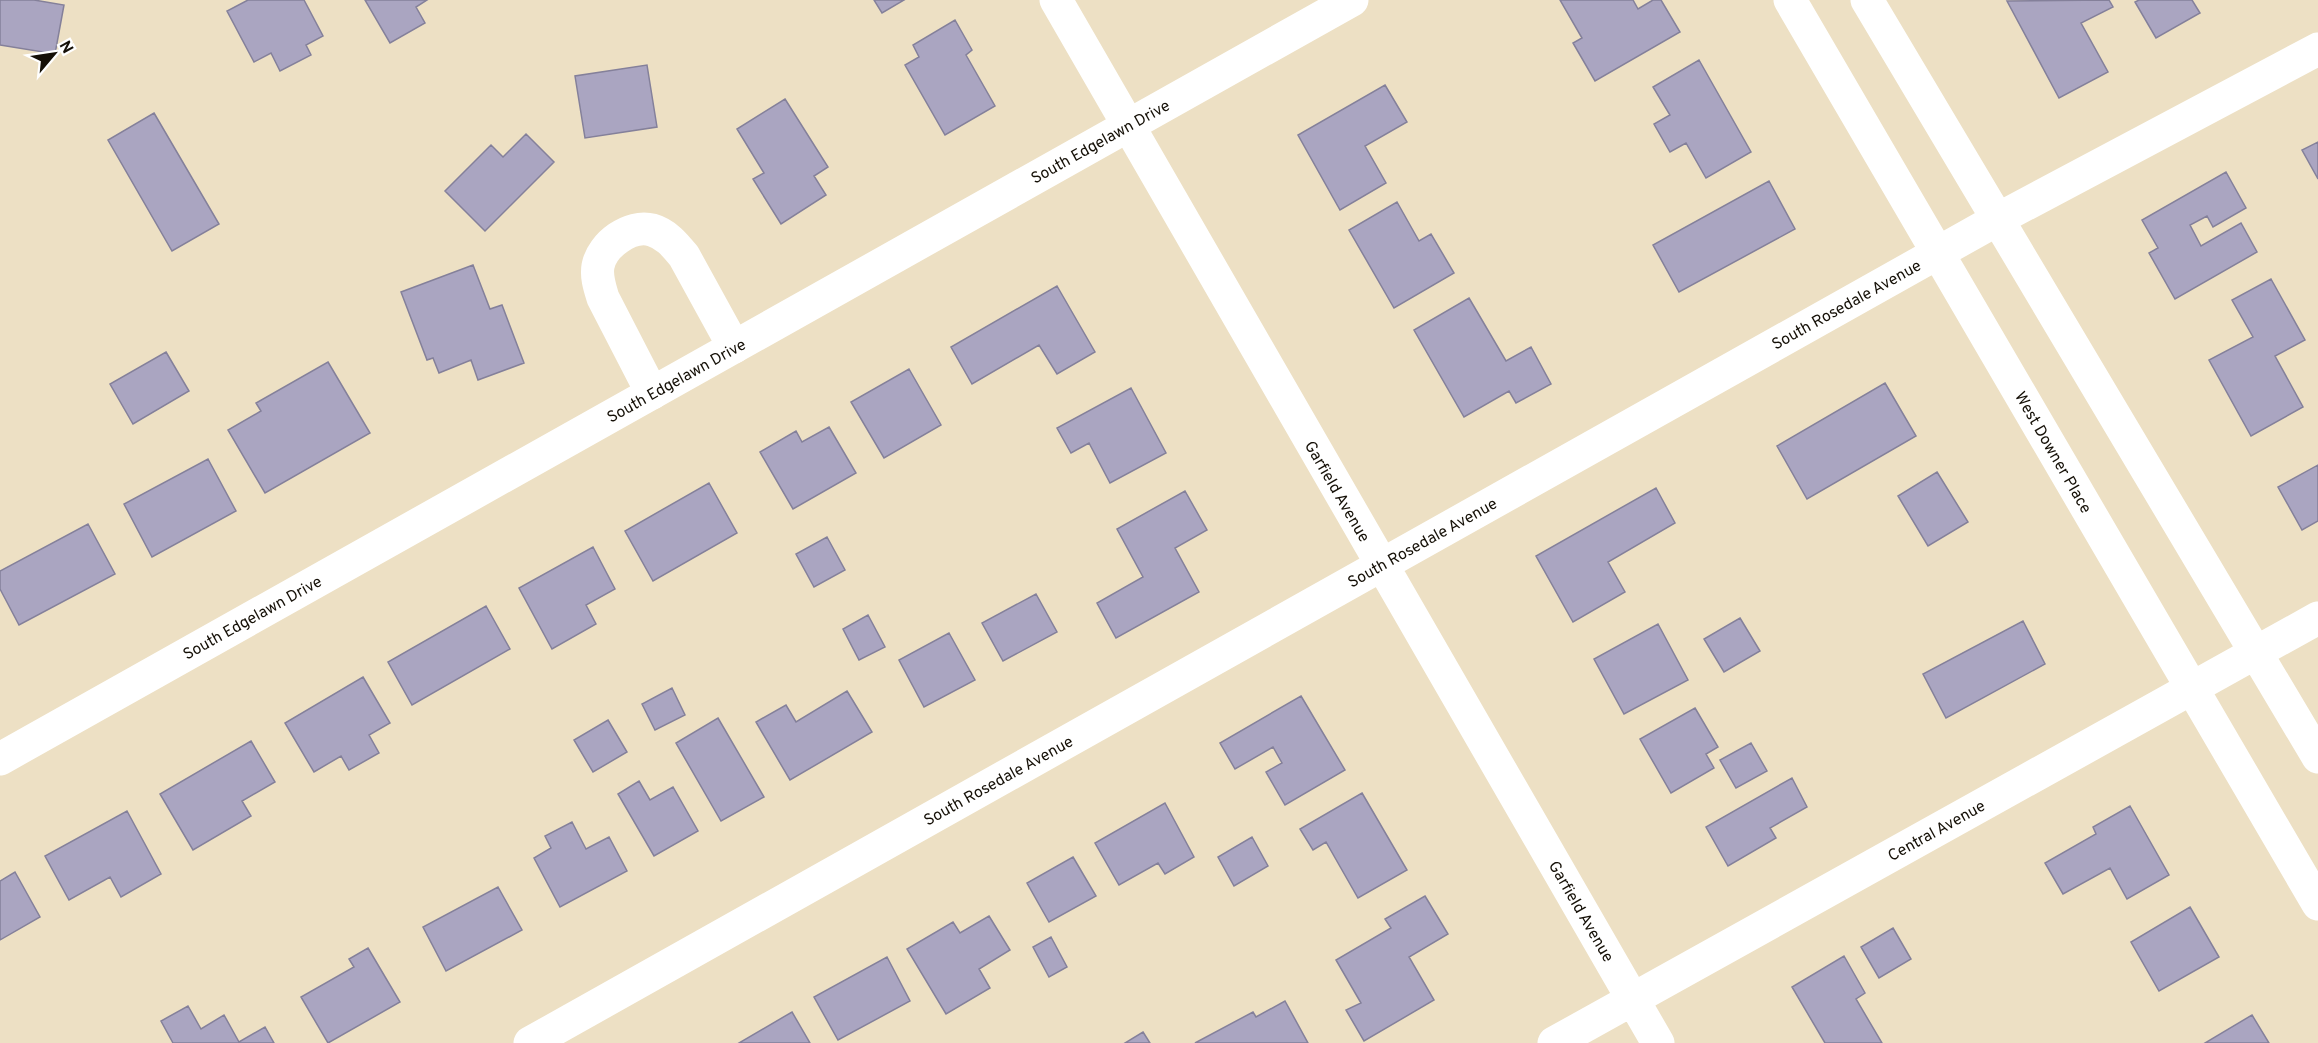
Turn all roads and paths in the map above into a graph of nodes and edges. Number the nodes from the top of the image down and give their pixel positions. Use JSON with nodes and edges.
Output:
{"nodes":[{"id":1,"x":1056,"y":0,"type":"edge"},
{"id":2,"x":1352,"y":0,"type":"edge"},
{"id":3,"x":1790,"y":0,"type":"edge"},
{"id":4,"x":1867,"y":0,"type":"edge"},
{"id":5,"x":2318,"y":49,"type":"edge"},
{"id":6,"x":1128,"y":125,"type":"junction"},
{"id":7,"x":2000,"y":218,"type":"junction"},
{"id":8,"x":1938,"y":253,"type":"junction"},
{"id":9,"x":734,"y":347,"type":"junction"},
{"id":10,"x":652,"y":393,"type":"junction"},
{"id":11,"x":1380,"y":565,"type":"junction"},
{"id":12,"x":2318,"y":618,"type":"edge"},
{"id":13,"x":2257,"y":652,"type":"junction"},
{"id":14,"x":2191,"y":689,"type":"junction"},
{"id":15,"x":2318,"y":757,"type":"edge"},
{"id":16,"x":0,"y":759,"type":"edge"},
{"id":17,"x":2318,"y":904,"type":"edge"},
{"id":18,"x":1632,"y":997,"type":"junction"},
{"id":19,"x":530,"y":1043,"type":"edge"},
{"id":20,"x":1554,"y":1043,"type":"edge"},
{"id":21,"x":1658,"y":1043,"type":"edge"}],
"edges":[{"from":1,"to":6,"type":"street","name":"Garfield Avenue"},
{"from":2,"to":6,"type":"street","name":"South Edgelawn Drive"},
{"from":3,"to":8,"type":"street","name":"West Downer Place"},
{"from":4,"to":7,"type":"street"},
{"from":5,"to":7,"type":"street","name":"South Rosedale Avenue"},
{"from":6,"to":9,"type":"street","name":"South Edgelawn Drive"},
{"from":6,"to":11,"type":"street","name":"Garfield Avenue"},
{"from":7,"to":8,"type":"street","name":"South Rosedale Avenue"},
{"from":7,"to":13,"type":"street"},
{"from":8,"to":11,"type":"street","name":"South Rosedale Avenue"},
{"from":8,"to":14,"type":"street","name":"West Downer Place"},
{"from":9,"to":10,"type":"street","name":"South Edgelawn Drive"},
{"from":9,"to":10,"type":"street"},
{"from":10,"to":16,"type":"street","name":"South Edgelawn Drive"},
{"from":11,"to":18,"type":"street","name":"Garfield Avenue"},
{"from":11,"to":19,"type":"street","name":"South Rosedale Avenue"},
{"from":12,"to":13,"type":"street","name":"Central Avenue"},
{"from":13,"to":14,"type":"street","name":"Central Avenue"},
{"from":13,"to":15,"type":"street"},
{"from":14,"to":17,"type":"street","name":"West Downer Place"},
{"from":14,"to":18,"type":"street","name":"Central Avenue"},
{"from":18,"to":20,"type":"street","name":"Central Avenue"},
{"from":18,"to":21,"type":"street","name":"Garfield Avenue"}]}
